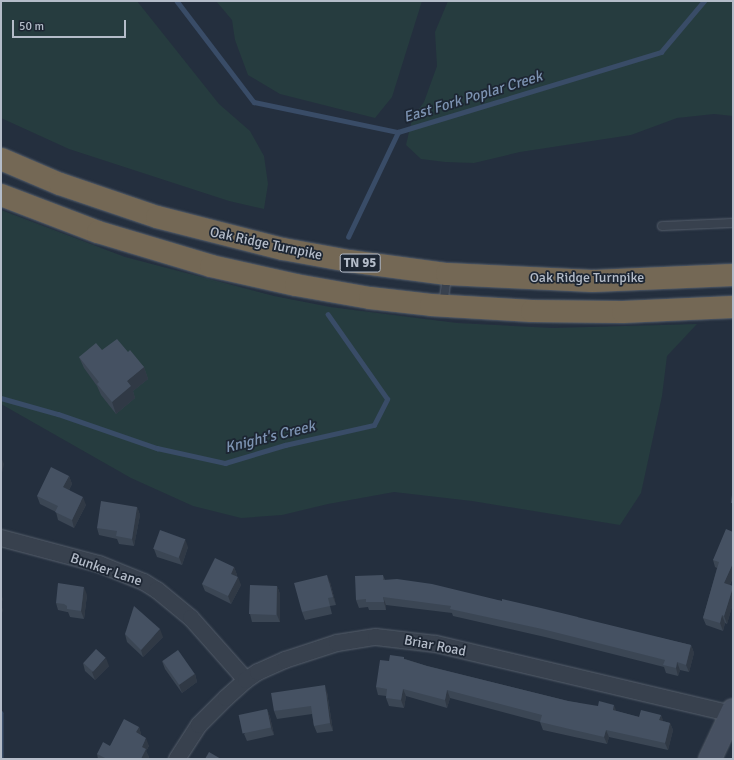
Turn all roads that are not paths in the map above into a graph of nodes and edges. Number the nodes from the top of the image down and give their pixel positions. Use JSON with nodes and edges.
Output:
{"nodes":[{"id":1,"x":1,"y":159,"type":"edge"},
{"id":2,"x":60,"y":184,"type":"junction"},
{"id":3,"x":1,"y":195,"type":"edge"},
{"id":4,"x":48,"y":214,"type":"junction"},
{"id":5,"x":733,"y":223,"type":"edge"},
{"id":6,"x":662,"y":226,"type":"dead end"},
{"id":7,"x":447,"y":274,"type":"junction"},
{"id":8,"x":733,"y":275,"type":"edge"},
{"id":9,"x":443,"y":306,"type":"junction"},
{"id":10,"x":733,"y":307,"type":"edge"},
{"id":11,"x":1,"y":538,"type":"edge"},
{"id":12,"x":246,"y":680,"type":"junction"},
{"id":13,"x":732,"y":712,"type":"edge"},
{"id":14,"x":177,"y":759,"type":"edge"},
{"id":15,"x":710,"y":759,"type":"edge"}],
"edges":[{"from":1,"to":2,"type":"highway","name":"Oak Ridge Turnpike","number":"TN 95"},
{"from":2,"to":4,"type":"highway"},
{"from":2,"to":7,"type":"highway","name":"Oak Ridge Turnpike","number":"TN 95"},
{"from":3,"to":4,"type":"highway","number":"TN 95"},
{"from":4,"to":9,"type":"highway","number":"TN 95"},
{"from":5,"to":6,"type":"lane"},
{"from":7,"to":8,"type":"highway","name":"Oak Ridge Turnpike","number":"TN 95"},
{"from":7,"to":9,"type":"lane"},
{"from":9,"to":10,"type":"highway","number":"TN 95"},
{"from":11,"to":12,"type":"street","name":"Bunker Lane"},
{"from":12,"to":13,"type":"street","name":"Briar Road"},
{"from":12,"to":14,"type":"street","name":"Briar Road"},
{"from":13,"to":15,"type":"street"}]}
